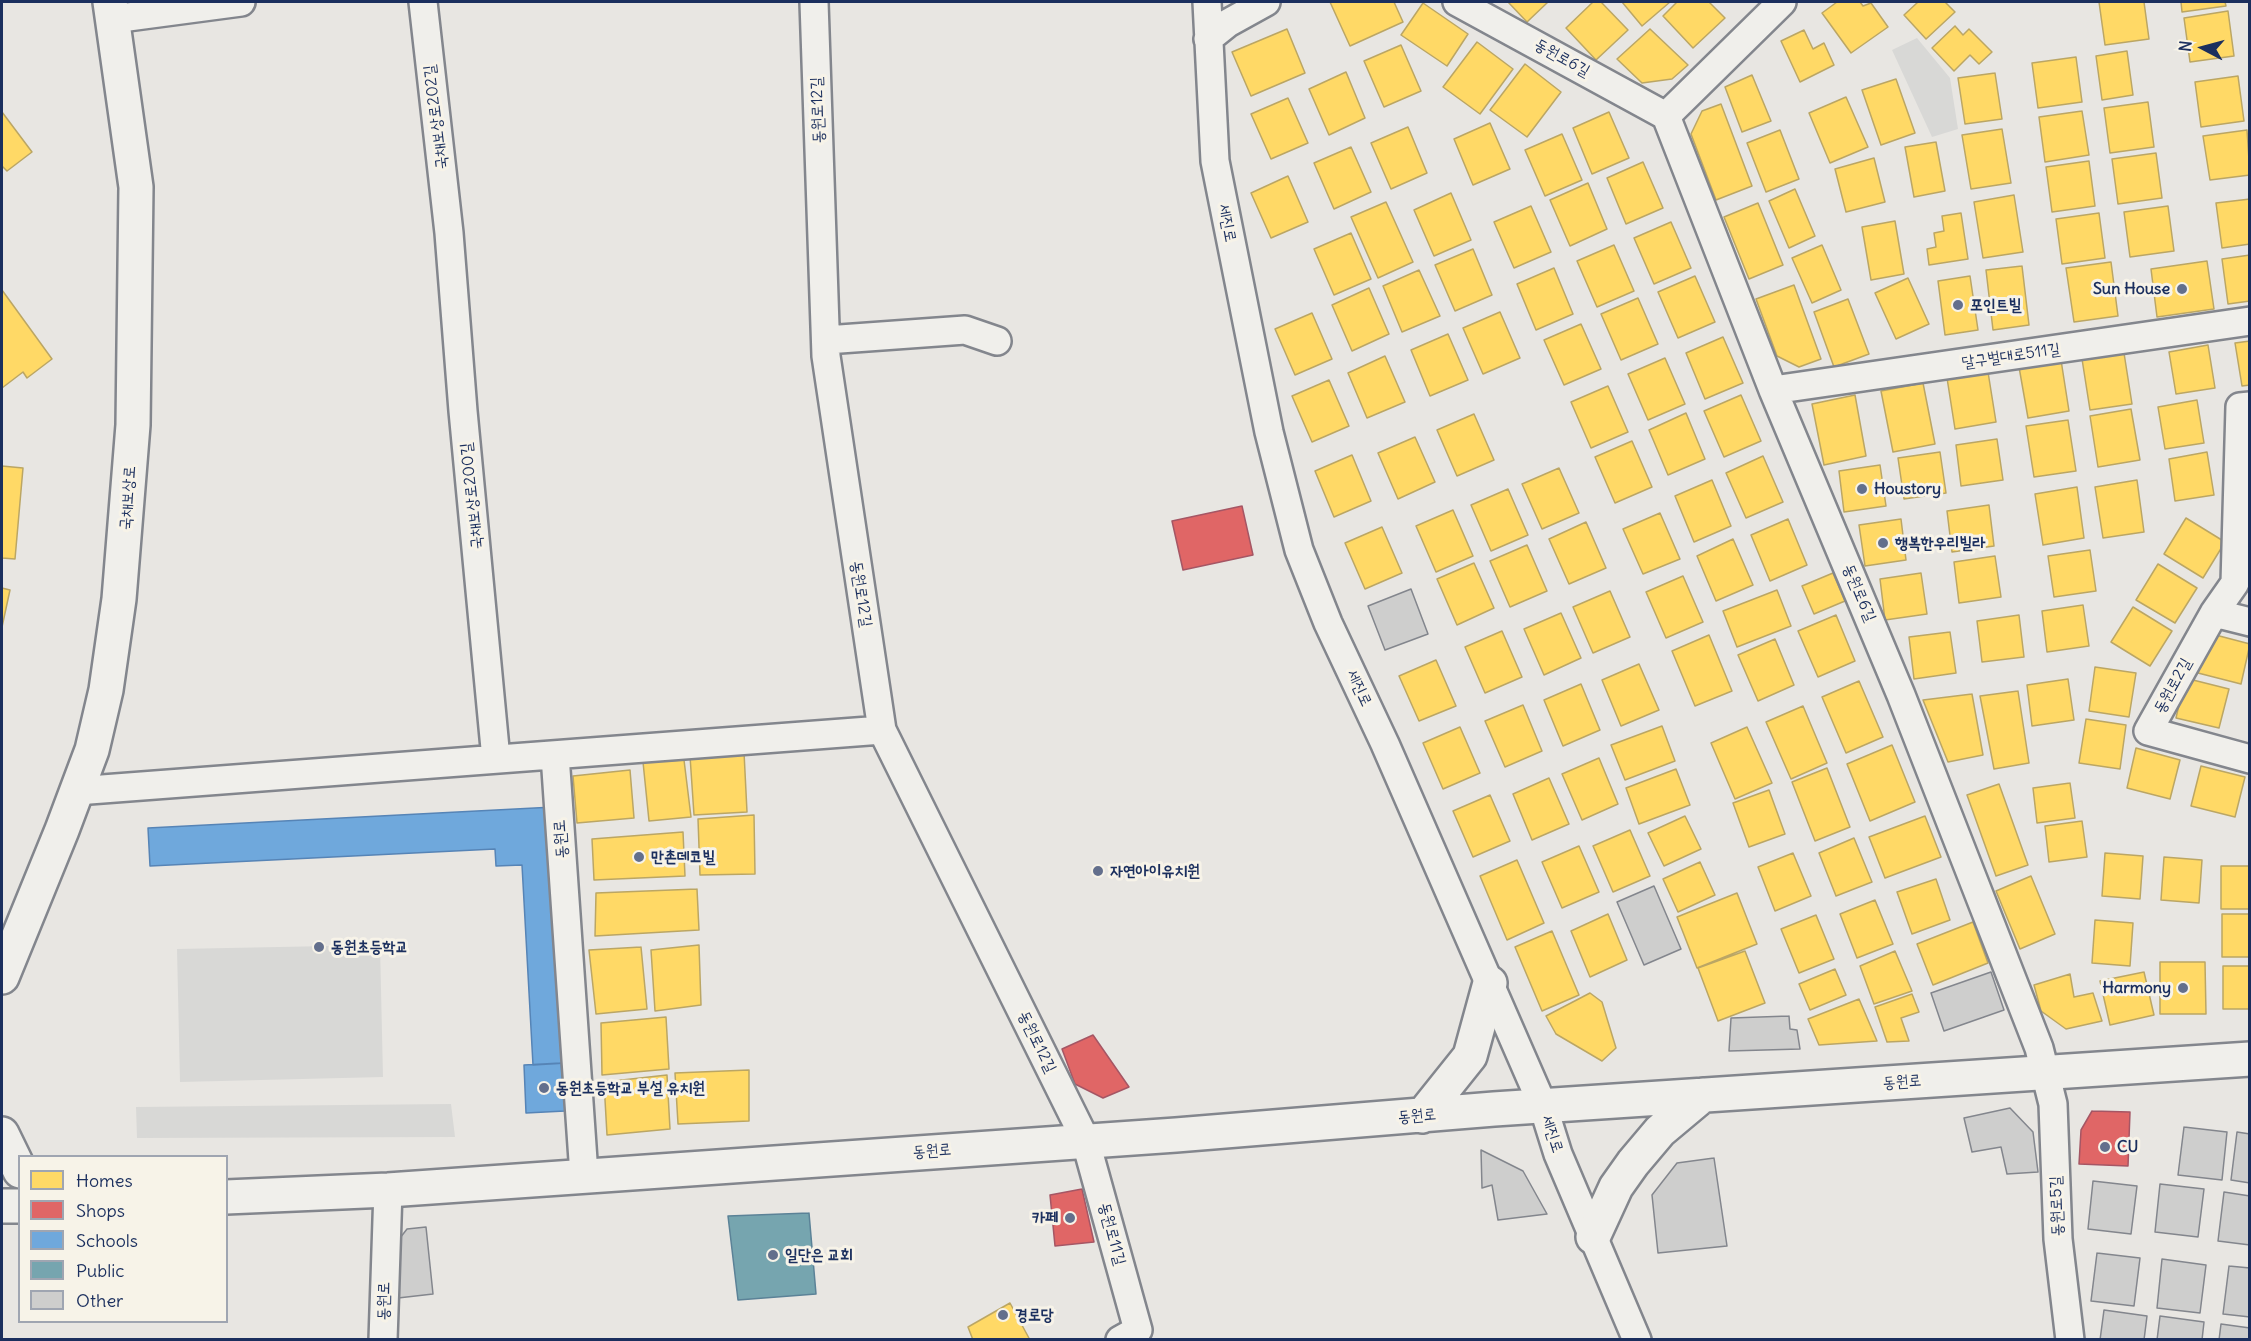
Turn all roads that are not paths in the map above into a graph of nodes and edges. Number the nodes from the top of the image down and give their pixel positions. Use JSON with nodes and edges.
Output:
{"nodes":[{"id":1,"x":241,"y":2,"type":"edge"},
{"id":2,"x":423,"y":2,"type":"edge"},
{"id":3,"x":814,"y":2,"type":"edge"},
{"id":4,"x":1207,"y":2,"type":"edge"},
{"id":5,"x":1266,"y":2,"type":"edge"},
{"id":6,"x":1457,"y":2,"type":"edge"},
{"id":7,"x":1782,"y":2,"type":"edge"},
{"id":8,"x":112,"y":10,"type":"edge"},
{"id":9,"x":1208,"y":39,"type":"junction"},
{"id":10,"x":1666,"y":116,"type":"junction"},
{"id":11,"x":449,"y":233,"type":"joint"},
{"id":12,"x":2250,"y":321,"type":"edge"},
{"id":13,"x":826,"y":340,"type":"junction"},
{"id":14,"x":998,"y":341,"type":"dead end"},
{"id":15,"x":1773,"y":390,"type":"junction"},
{"id":16,"x":2250,"y":406,"type":"edge"},
{"id":17,"x":2214,"y":612,"type":"junction"},
{"id":18,"x":2250,"y":622,"type":"edge"},
{"id":19,"x":882,"y":730,"type":"junction"},
{"id":20,"x":555,"y":755,"type":"junction"},
{"id":21,"x":496,"y":759,"type":"junction"},
{"id":22,"x":2250,"y":759,"type":"edge"},
{"id":23,"x":76,"y":791,"type":"junction"},
{"id":24,"x":2,"y":977,"type":"edge"},
{"id":25,"x":1490,"y":983,"type":"junction"},
{"id":26,"x":2250,"y":1059,"type":"edge"},
{"id":27,"x":2046,"y":1073,"type":"junction"},
{"id":28,"x":1704,"y":1095,"type":"junction"},
{"id":29,"x":1542,"y":1106,"type":"junction"},
{"id":30,"x":1422,"y":1116,"type":"junction"},
{"id":31,"x":2,"y":1134,"type":"edge"},
{"id":32,"x":1085,"y":1139,"type":"junction"},
{"id":33,"x":18,"y":1168,"type":"edge"},
{"id":34,"x":584,"y":1175,"type":"junction"},
{"id":35,"x":388,"y":1190,"type":"junction"},
{"id":36,"x":228,"y":1197,"type":"edge"},
{"id":37,"x":2,"y":1206,"type":"edge"},
{"id":38,"x":18,"y":1206,"type":"edge"},
{"id":39,"x":1593,"y":1237,"type":"junction"},
{"id":40,"x":1133,"y":1336,"type":"edge"},
{"id":41,"x":383,"y":1340,"type":"edge"},
{"id":42,"x":1637,"y":1340,"type":"edge"},
{"id":43,"x":2070,"y":1340,"type":"edge"}],
"edges":[{"from":1,"to":8,"type":"street"},
{"from":2,"to":11,"type":"street","name":"국채보상로202길"},
{"from":3,"to":13,"type":"street","name":"동원로12길"},
{"from":4,"to":9,"type":"street","name":"세진로"},
{"from":5,"to":9,"type":"street"},
{"from":6,"to":10,"type":"street","name":"동원로6길"},
{"from":7,"to":10,"type":"street"},
{"from":8,"to":23,"type":"main road","name":"국채보상로"},
{"from":9,"to":25,"type":"street","name":"세진로"},
{"from":10,"to":15,"type":"street","name":"동원로6길"},
{"from":11,"to":21,"type":"street","name":"국채보상로200길"},
{"from":12,"to":15,"type":"street","name":"달구벌대로511길"},
{"from":13,"to":14,"type":"street"},
{"from":13,"to":19,"type":"street","name":"동원로12길"},
{"from":15,"to":27,"type":"street","name":"동원로6길"},
{"from":16,"to":17,"type":"street"},
{"from":17,"to":18,"type":"street"},
{"from":17,"to":22,"type":"street","name":"동원로2길"},
{"from":19,"to":20,"type":"street"},
{"from":19,"to":32,"type":"street","name":"동원로12길"},
{"from":20,"to":21,"type":"street"},
{"from":20,"to":34,"type":"street","name":"동원로"},
{"from":21,"to":23,"type":"street"},
{"from":23,"to":24,"type":"main road","name":"국채보상로"},
{"from":25,"to":29,"type":"street","name":"세진로"},
{"from":25,"to":30,"type":"main road"},
{"from":26,"to":27,"type":"main road","name":"동원로"},
{"from":27,"to":28,"type":"main road","name":"동원로"},
{"from":27,"to":43,"type":"street","name":"동원로5길"},
{"from":28,"to":29,"type":"main road","name":"동원로"},
{"from":28,"to":39,"type":"main road"},
{"from":29,"to":30,"type":"main road","name":"동원로"},
{"from":29,"to":39,"type":"street","name":"세진로"},
{"from":30,"to":32,"type":"main road","name":"동원로"},
{"from":31,"to":33,"type":"main road"},
{"from":32,"to":34,"type":"main road","name":"동원로"},
{"from":32,"to":40,"type":"street","name":"동원로11길"},
{"from":34,"to":35,"type":"main road","name":"동원로"},
{"from":35,"to":36,"type":"main road","name":"동원로"},
{"from":35,"to":41,"type":"street","name":"동원로"},
{"from":37,"to":38,"type":"main road"},
{"from":39,"to":42,"type":"street","name":"세진로"}]}
